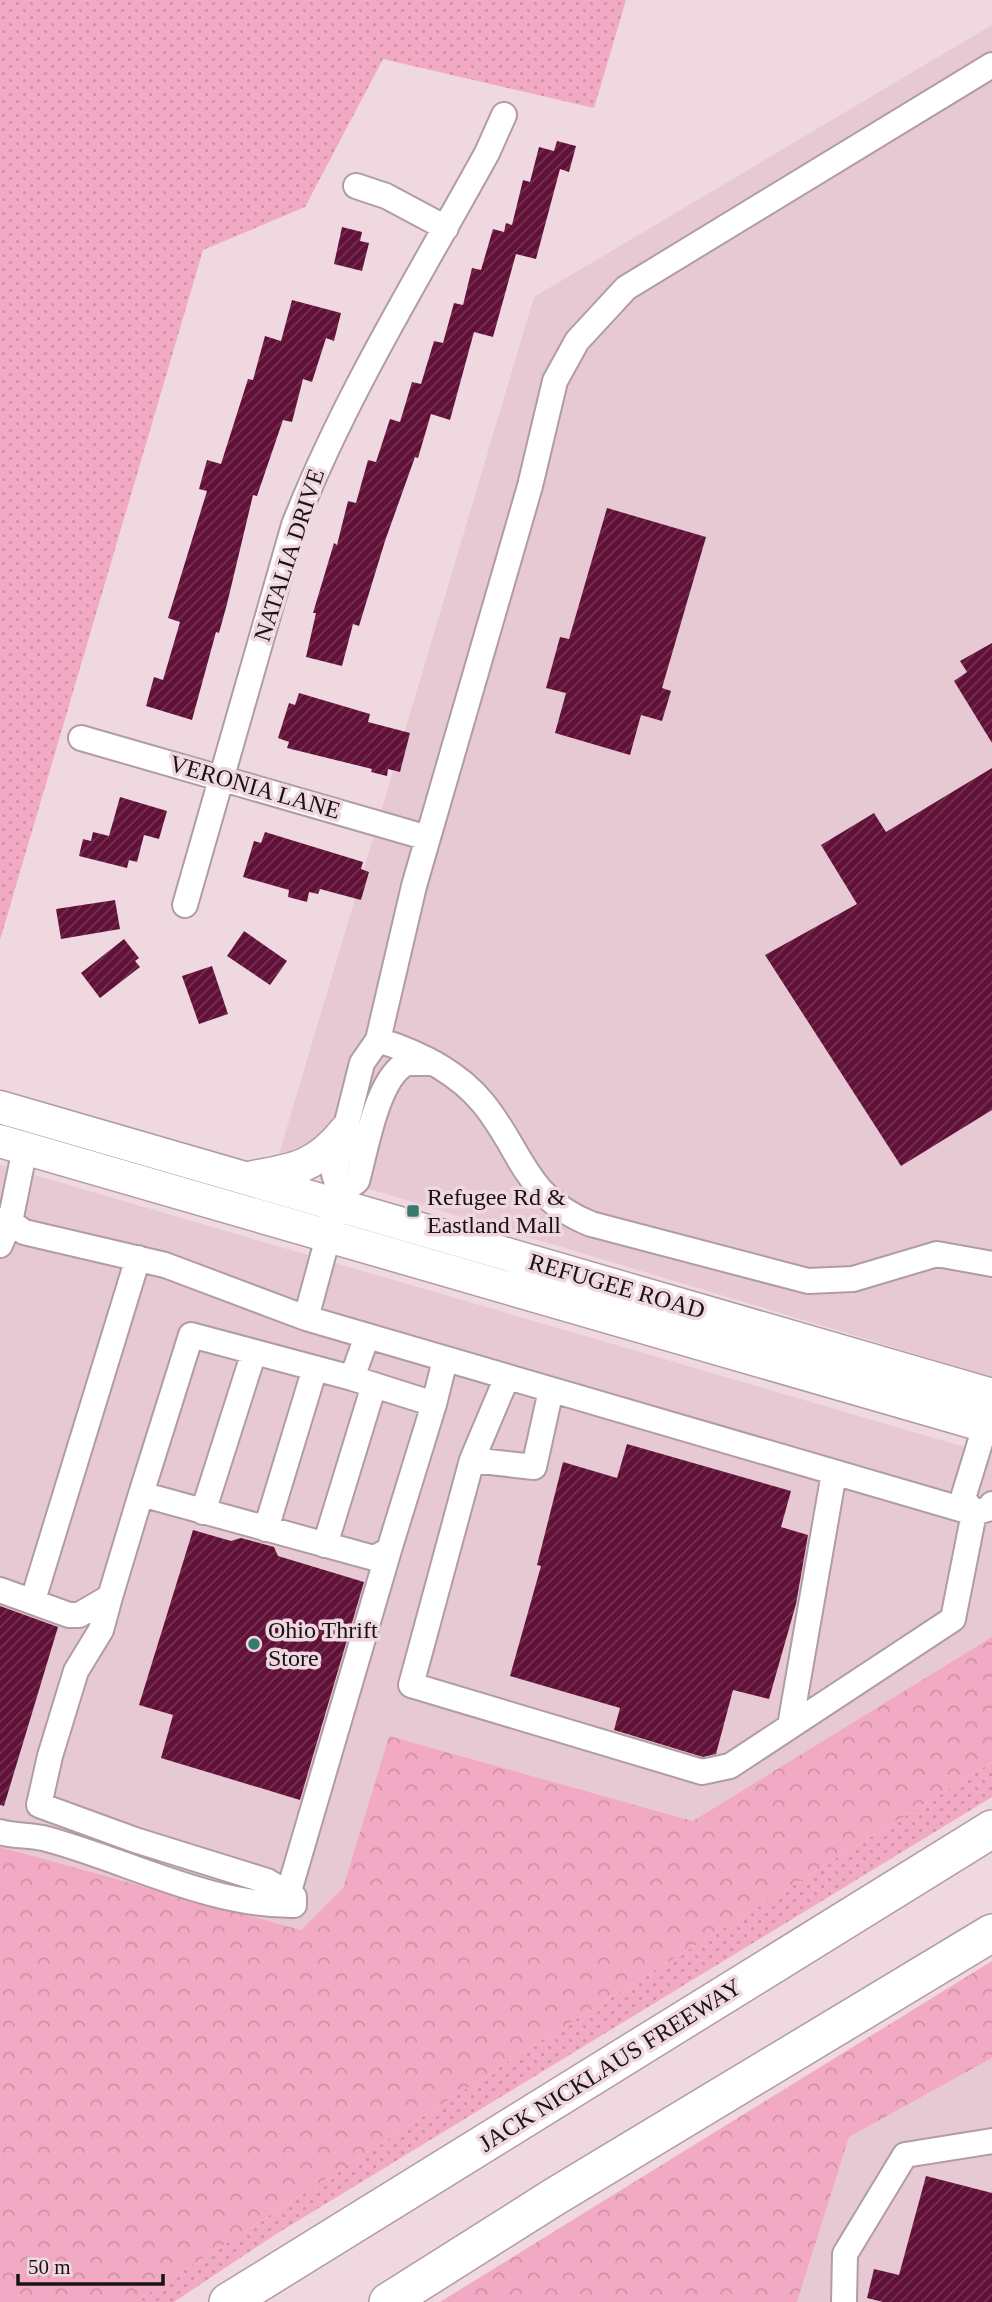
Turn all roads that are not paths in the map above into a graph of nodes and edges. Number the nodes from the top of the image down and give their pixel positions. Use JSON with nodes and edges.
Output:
{"nodes":[{"id":1,"x":992,"y":65,"type":"edge"},
{"id":2,"x":504,"y":115,"type":"dead end"},
{"id":3,"x":356,"y":186,"type":"dead end"},
{"id":4,"x":446,"y":228,"type":"junction"},
{"id":5,"x":81,"y":737,"type":"dead end"},
{"id":6,"x":220,"y":777,"type":"junction"},
{"id":7,"x":428,"y":838,"type":"junction"},
{"id":8,"x":185,"y":905,"type":"dead end"},
{"id":9,"x":378,"y":1040,"type":"junction"},
{"id":10,"x":435,"y":1063,"type":"junction"},
{"id":11,"x":383,"y":1089,"type":"junction"},
{"id":12,"x":0,"y":1107,"type":"edge"},
{"id":13,"x":345,"y":1131,"type":"junction"},
{"id":14,"x":12,"y":1145,"type":"edge"},
{"id":15,"x":248,"y":1178,"type":"junction"},
{"id":16,"x":339,"y":1198,"type":"junction"},
{"id":17,"x":3,"y":1229,"type":"edge"},
{"id":18,"x":327,"y":1235,"type":"junction"},
{"id":19,"x":138,"y":1258,"type":"junction"},
{"id":20,"x":992,"y":1264,"type":"edge"},
{"id":21,"x":306,"y":1318,"type":"junction"},
{"id":22,"x":366,"y":1336,"type":"junction"},
{"id":23,"x":254,"y":1352,"type":"junction"},
{"id":24,"x":446,"y":1360,"type":"junction"},
{"id":25,"x":315,"y":1368,"type":"junction"},
{"id":26,"x":507,"y":1377,"type":"junction"},
{"id":27,"x":363,"y":1381,"type":"junction"},
{"id":28,"x":551,"y":1390,"type":"junction"},
{"id":29,"x":992,"y":1395,"type":"edge"},
{"id":30,"x":434,"y":1404,"type":"junction"},
{"id":31,"x":989,"y":1419,"type":"edge"},
{"id":32,"x":472,"y":1460,"type":"junction"},
{"id":33,"x":834,"y":1473,"type":"junction"},
{"id":34,"x":141,"y":1494,"type":"junction"},
{"id":35,"x":983,"y":1508,"type":"edge"},
{"id":36,"x":204,"y":1511,"type":"junction"},
{"id":37,"x":266,"y":1529,"type":"junction"},
{"id":38,"x":326,"y":1545,"type":"junction"},
{"id":39,"x":389,"y":1550,"type":"junction"},
{"id":40,"x":0,"y":1590,"type":"edge"},
{"id":41,"x":110,"y":1597,"type":"junction"},
{"id":42,"x":33,"y":1600,"type":"junction"},
{"id":43,"x":790,"y":1726,"type":"junction"},
{"id":44,"x":992,"y":1829,"type":"edge"},
{"id":45,"x":0,"y":1832,"type":"edge"},
{"id":46,"x":289,"y":1891,"type":"junction"},
{"id":47,"x":992,"y":1933,"type":"edge"},
{"id":48,"x":992,"y":2141,"type":"edge"},
{"id":49,"x":228,"y":2302,"type":"edge"},
{"id":50,"x":388,"y":2302,"type":"edge"},
{"id":51,"x":844,"y":2302,"type":"edge"}],
"edges":[{"from":1,"to":7,"type":"street"},
{"from":2,"to":4,"type":"street","name":"NATALIA DRIVE"},
{"from":3,"to":4,"type":"street"},
{"from":4,"to":6,"type":"street","name":"NATALIA DRIVE"},
{"from":5,"to":6,"type":"street","name":"VERONIA LANE"},
{"from":6,"to":7,"type":"street","name":"VERONIA LANE"},
{"from":6,"to":8,"type":"street","name":"NATALIA DRIVE"},
{"from":7,"to":9,"type":"street"},
{"from":9,"to":10,"type":"street"},
{"from":9,"to":11,"type":"street"},
{"from":9,"to":13,"type":"street"},
{"from":10,"to":11,"type":"street"},
{"from":10,"to":20,"type":"street"},
{"from":11,"to":16,"type":"street"},
{"from":12,"to":15,"type":"main road","name":"REFUGEE ROAD"},
{"from":13,"to":15,"type":"main road"},
{"from":13,"to":16,"type":"street"},
{"from":14,"to":17,"type":"street"},
{"from":14,"to":18,"type":"main road","name":"REFUGEE ROAD"},
{"from":15,"to":16,"type":"main road","name":"REFUGEE ROAD"},
{"from":16,"to":18,"type":"street"},
{"from":16,"to":29,"type":"main road","name":"REFUGEE ROAD"},
{"from":17,"to":19,"type":"street"},
{"from":18,"to":21,"type":"street"},
{"from":18,"to":31,"type":"main road","name":"REFUGEE ROAD"},
{"from":19,"to":21,"type":"street"},
{"from":19,"to":42,"type":"street"},
{"from":21,"to":22,"type":"street"},
{"from":22,"to":24,"type":"street"},
{"from":22,"to":27,"type":"street"},
{"from":23,"to":25,"type":"street"},
{"from":23,"to":34,"type":"street"},
{"from":23,"to":36,"type":"street"},
{"from":24,"to":26,"type":"street"},
{"from":24,"to":30,"type":"street"},
{"from":25,"to":27,"type":"street"},
{"from":25,"to":37,"type":"street"},
{"from":26,"to":28,"type":"street"},
{"from":26,"to":32,"type":"street"},
{"from":27,"to":30,"type":"street"},
{"from":27,"to":38,"type":"street"},
{"from":28,"to":32,"type":"street"},
{"from":28,"to":33,"type":"street"},
{"from":30,"to":39,"type":"street"},
{"from":31,"to":35,"type":"street"},
{"from":32,"to":43,"type":"street"},
{"from":33,"to":35,"type":"street"},
{"from":33,"to":43,"type":"street"},
{"from":34,"to":36,"type":"street"},
{"from":34,"to":41,"type":"street"},
{"from":35,"to":43,"type":"street"},
{"from":36,"to":37,"type":"street"},
{"from":37,"to":38,"type":"street"},
{"from":38,"to":39,"type":"street"},
{"from":39,"to":46,"type":"street"},
{"from":40,"to":42,"type":"street"},
{"from":41,"to":42,"type":"street"},
{"from":41,"to":46,"type":"street"},
{"from":44,"to":49,"type":"highway","name":"JACK NICKLAUS FREEWAY"},
{"from":45,"to":46,"type":"street"},
{"from":47,"to":50,"type":"highway"},
{"from":48,"to":51,"type":"street"}]}
